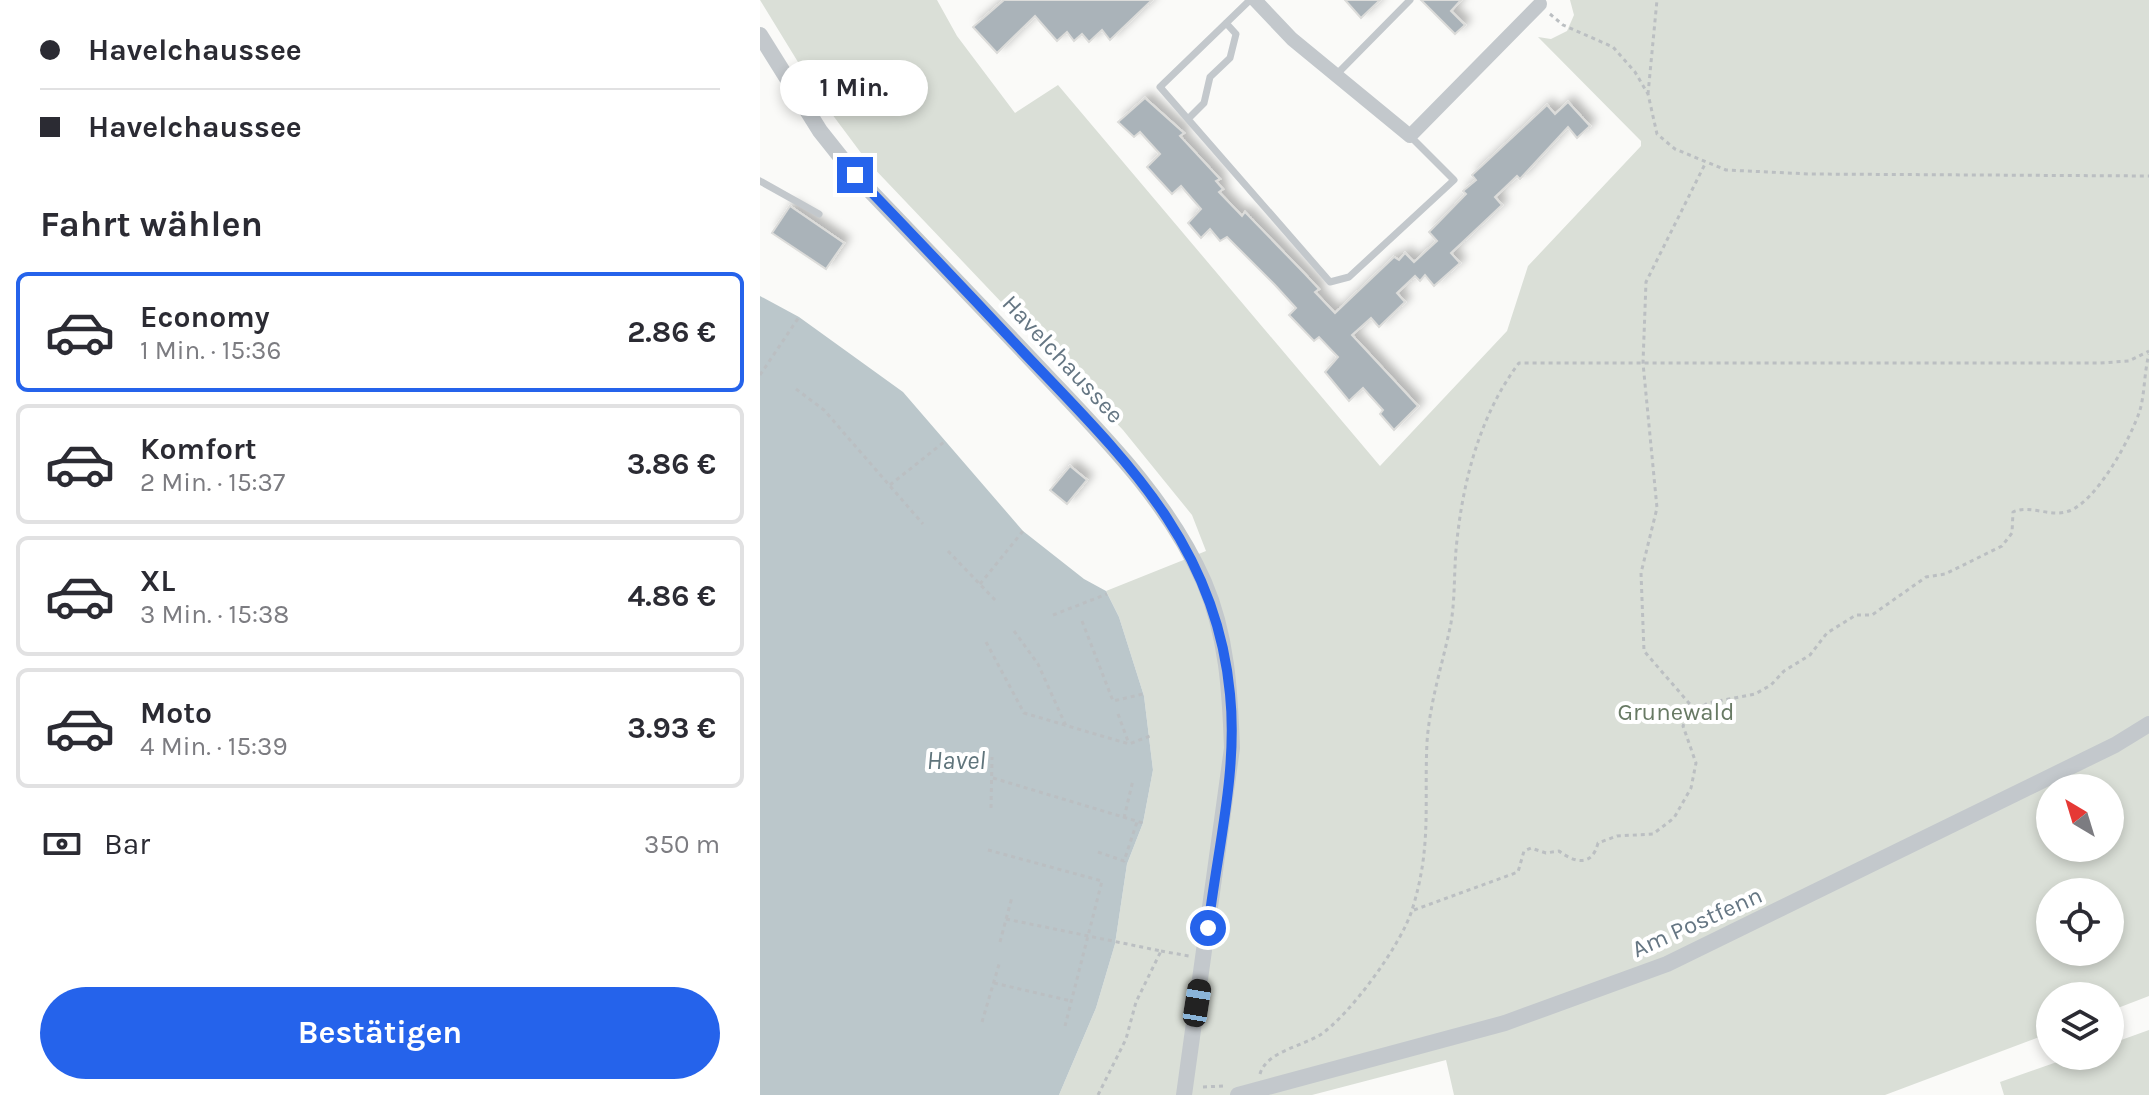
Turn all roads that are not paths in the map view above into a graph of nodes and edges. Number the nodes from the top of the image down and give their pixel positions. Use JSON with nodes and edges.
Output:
{"nodes":[{"id":1,"x":1252,"y":0,"type":"edge"},
{"id":2,"x":1410,"y":0,"type":"edge"},
{"id":3,"x":1540,"y":4,"type":"road end"},
{"id":4,"x":1226,"y":23,"type":"junction"},
{"id":5,"x":760,"y":35,"type":"edge"},
{"id":6,"x":1334,"y":76,"type":"junction"},
{"id":7,"x":1188,"y":119,"type":"junction"},
{"id":8,"x":1410,"y":136,"type":"junction"},
{"id":9,"x":760,"y":181,"type":"edge"},
{"id":10,"x":819,"y":214,"type":"dead end"},
{"id":11,"x":2149,"y":724,"type":"edge"},
{"id":12,"x":1234,"y":1090,"type":"edge"},
{"id":13,"x":1184,"y":1095,"type":"edge"}],
"edges":[{"from":1,"to":4,"type":"lane"},
{"from":1,"to":6,"type":"street"},
{"from":2,"to":6,"type":"lane"},
{"from":3,"to":8,"type":"street"},
{"from":4,"to":7,"type":"lane"},
{"from":4,"to":7,"type":"lane"},
{"from":5,"to":13,"type":"street","name":"Havelchaussee"},
{"from":6,"to":8,"type":"street"},
{"from":7,"to":8,"type":"lane"},
{"from":9,"to":10,"type":"lane"},
{"from":11,"to":12,"type":"street","name":"Am Postfenn"}]}
